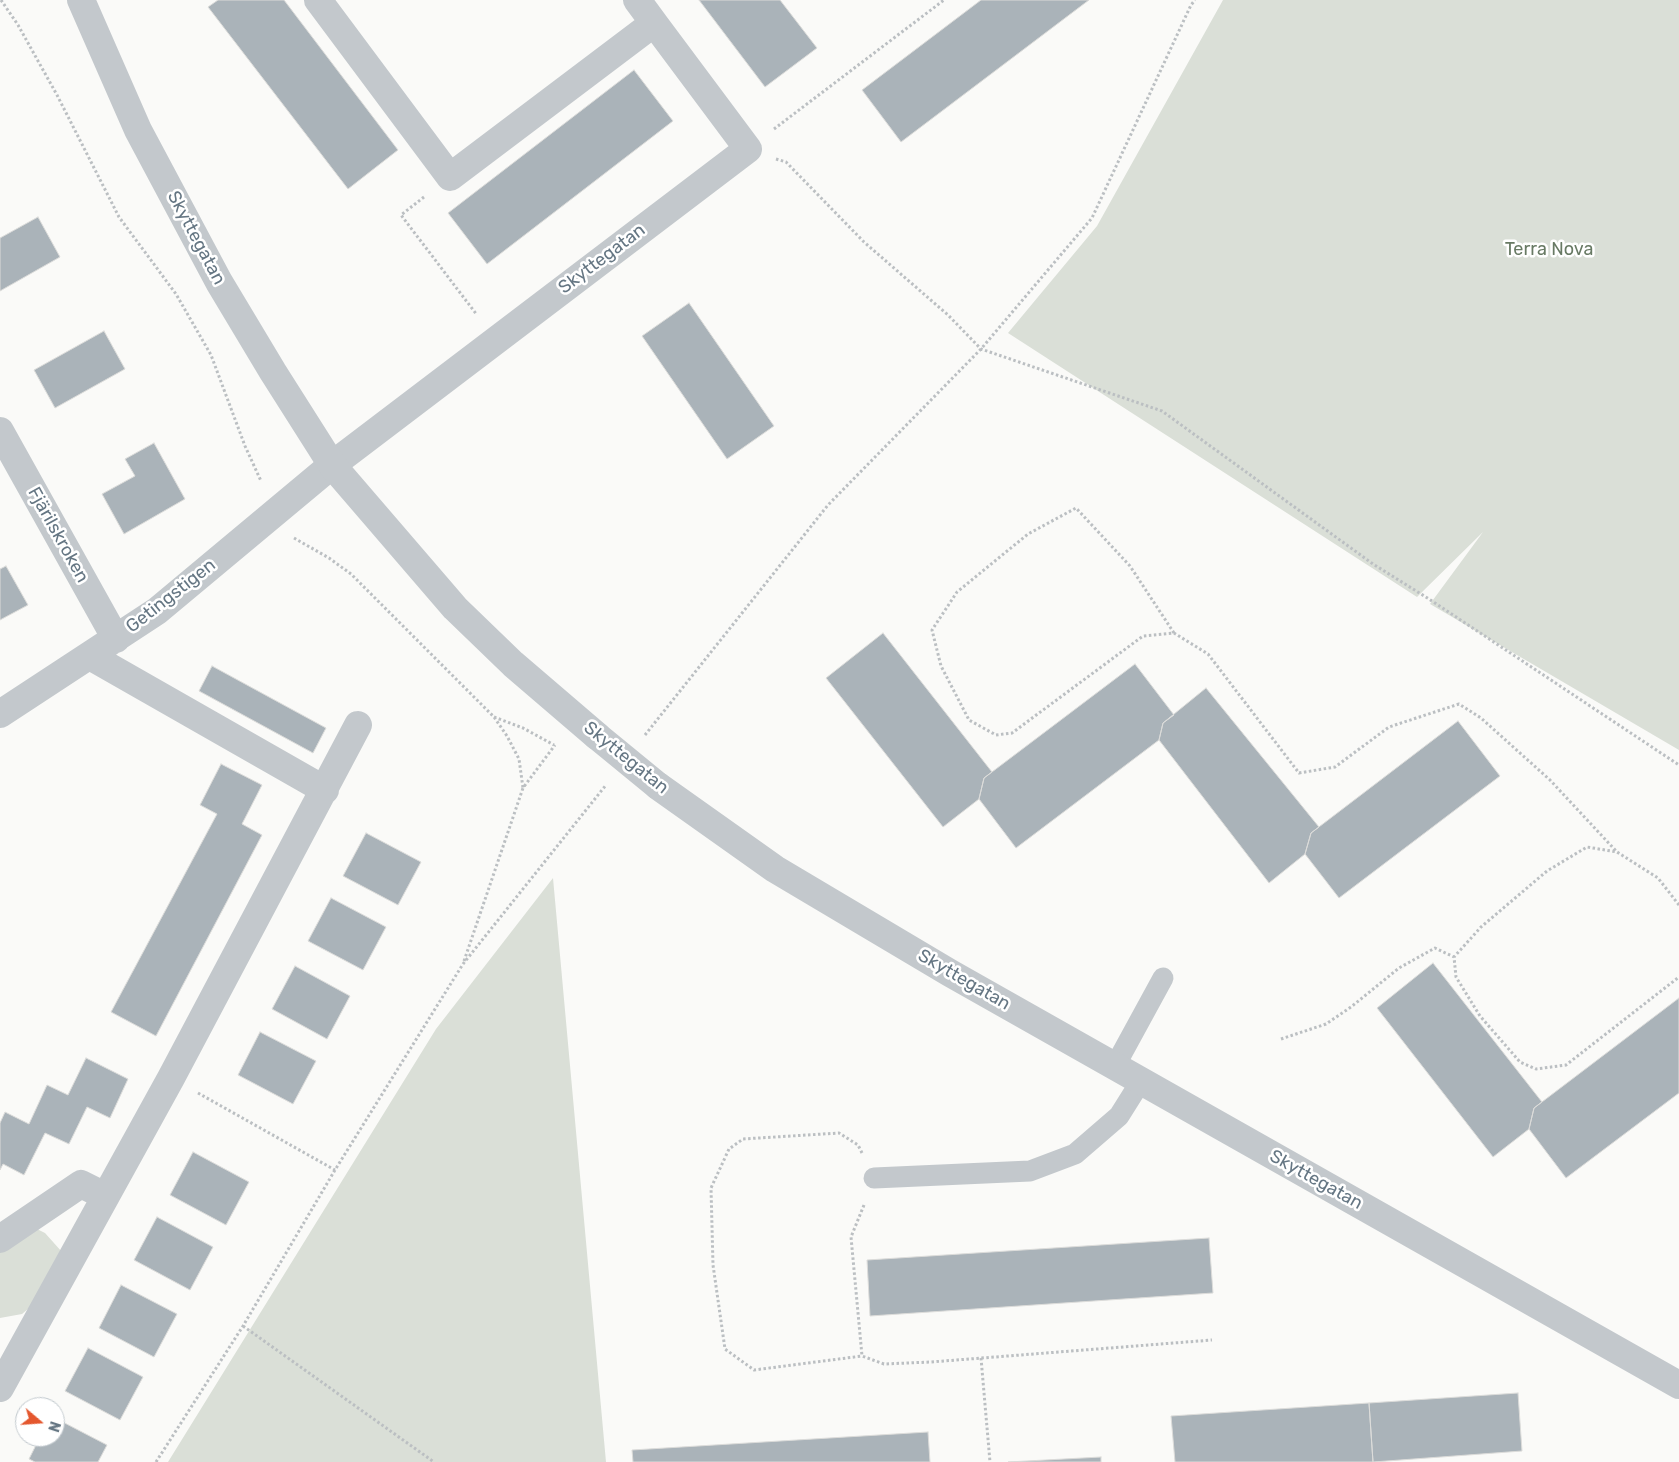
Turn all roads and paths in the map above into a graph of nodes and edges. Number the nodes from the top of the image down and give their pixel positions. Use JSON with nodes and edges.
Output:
{"nodes":[{"id":1,"x":1,"y":0,"type":"edge"},
{"id":2,"x":81,"y":0,"type":"edge"},
{"id":3,"x":318,"y":0,"type":"edge"},
{"id":4,"x":637,"y":0,"type":"edge"},
{"id":5,"x":944,"y":0,"type":"edge"},
{"id":6,"x":1195,"y":0,"type":"edge"},
{"id":7,"x":654,"y":23,"type":"junction"},
{"id":8,"x":748,"y":149,"type":"junction"},
{"id":9,"x":450,"y":177,"type":"junction"},
{"id":10,"x":496,"y":340,"type":"junction"},
{"id":11,"x":981,"y":348,"type":"junction"},
{"id":12,"x":0,"y":431,"type":"edge"},
{"id":13,"x":332,"y":465,"type":"junction"},
{"id":14,"x":275,"y":512,"type":"junction"},
{"id":15,"x":1174,"y":633,"type":"junction"},
{"id":16,"x":116,"y":639,"type":"junction"},
{"id":17,"x":90,"y":656,"type":"junction"},
{"id":18,"x":0,"y":714,"type":"edge"},
{"id":19,"x":494,"y":717,"type":"junction"},
{"id":20,"x":358,"y":725,"type":"dead end"},
{"id":21,"x":643,"y":738,"type":"dead end"},
{"id":22,"x":555,"y":745,"type":"junction"},
{"id":23,"x":563,"y":750,"type":"dead end"},
{"id":24,"x":1679,"y":765,"type":"edge"},
{"id":25,"x":606,"y":784,"type":"dead end"},
{"id":26,"x":524,"y":788,"type":"junction"},
{"id":27,"x":325,"y":790,"type":"junction"},
{"id":28,"x":1617,"y":852,"type":"junction"},
{"id":29,"x":1679,"y":905,"type":"edge"},
{"id":30,"x":1454,"y":957,"type":"junction"},
{"id":31,"x":463,"y":964,"type":"junction"},
{"id":32,"x":1679,"y":977,"type":"edge"},
{"id":33,"x":1163,"y":978,"type":"dead end"},
{"id":34,"x":1281,"y":1040,"type":"dead end"},
{"id":35,"x":1116,"y":1066,"type":"junction"},
{"id":36,"x":171,"y":1078,"type":"junction"},
{"id":37,"x":1141,"y":1081,"type":"junction"},
{"id":38,"x":335,"y":1170,"type":"junction"},
{"id":39,"x":874,"y":1178,"type":"junction"},
{"id":40,"x":105,"y":1196,"type":"junction"},
{"id":41,"x":0,"y":1239,"type":"edge"},
{"id":42,"x":243,"y":1326,"type":"junction"},
{"id":43,"x":1212,"y":1340,"type":"dead end"},
{"id":44,"x":7,"y":1356,"type":"edge"},
{"id":45,"x":862,"y":1356,"type":"junction"},
{"id":46,"x":982,"y":1358,"type":"junction"},
{"id":47,"x":1679,"y":1385,"type":"edge"},
{"id":48,"x":0,"y":1388,"type":"edge"},
{"id":49,"x":156,"y":1462,"type":"edge"},
{"id":50,"x":434,"y":1462,"type":"edge"},
{"id":51,"x":990,"y":1462,"type":"edge"}],
"edges":[{"from":1,"to":14,"type":"path"},
{"from":2,"to":13,"type":"street","name":"Skyttegatan"},
{"from":3,"to":9,"type":"street"},
{"from":4,"to":7,"type":"street"},
{"from":5,"to":8,"type":"path"},
{"from":6,"to":11,"type":"path"},
{"from":7,"to":8,"type":"street"},
{"from":7,"to":9,"type":"street"},
{"from":8,"to":10,"type":"street","name":"Skyttegatan"},
{"from":8,"to":11,"type":"path"},
{"from":9,"to":10,"type":"path"},
{"from":10,"to":13,"type":"street","name":"Skyttegatan"},
{"from":11,"to":21,"type":"path"},
{"from":11,"to":24,"type":"path"},
{"from":12,"to":16,"type":"street","name":"Fjärilskroken"},
{"from":13,"to":14,"type":"street","name":"Getingstigen"},
{"from":13,"to":35,"type":"street","name":"Skyttegatan","bridge":true},
{"from":14,"to":16,"type":"street","name":"Getingstigen"},
{"from":14,"to":19,"type":"path"},
{"from":15,"to":15,"type":"path"},
{"from":15,"to":28,"type":"path"},
{"from":16,"to":17,"type":"street","name":"Getingstigen"},
{"from":17,"to":18,"type":"street","name":"Getingstigen"},
{"from":17,"to":27,"type":"street"},
{"from":19,"to":22,"type":"path"},
{"from":19,"to":26,"type":"path"},
{"from":20,"to":27,"type":"street"},
{"from":22,"to":23,"type":"path"},
{"from":22,"to":26,"type":"path"},
{"from":25,"to":31,"type":"path"},
{"from":26,"to":31,"type":"path"},
{"from":27,"to":36,"type":"street"},
{"from":28,"to":29,"type":"path"},
{"from":28,"to":30,"type":"path"},
{"from":30,"to":32,"type":"path"},
{"from":30,"to":34,"type":"path"},
{"from":31,"to":38,"type":"path"},
{"from":33,"to":35,"type":"lane"},
{"from":35,"to":37,"type":"street","name":"Skyttegatan"},
{"from":36,"to":38,"type":"path"},
{"from":36,"to":40,"type":"street"},
{"from":37,"to":39,"type":"lane"},
{"from":37,"to":47,"type":"street","name":"Skyttegatan"},
{"from":38,"to":42,"type":"path"},
{"from":39,"to":45,"type":"path"},
{"from":39,"to":45,"type":"path"},
{"from":40,"to":41,"type":"street"},
{"from":40,"to":44,"type":"street"},
{"from":42,"to":49,"type":"path"},
{"from":42,"to":50,"type":"path"},
{"from":43,"to":46,"type":"path"},
{"from":44,"to":48,"type":"street"},
{"from":45,"to":46,"type":"path"},
{"from":46,"to":51,"type":"path"}]}
